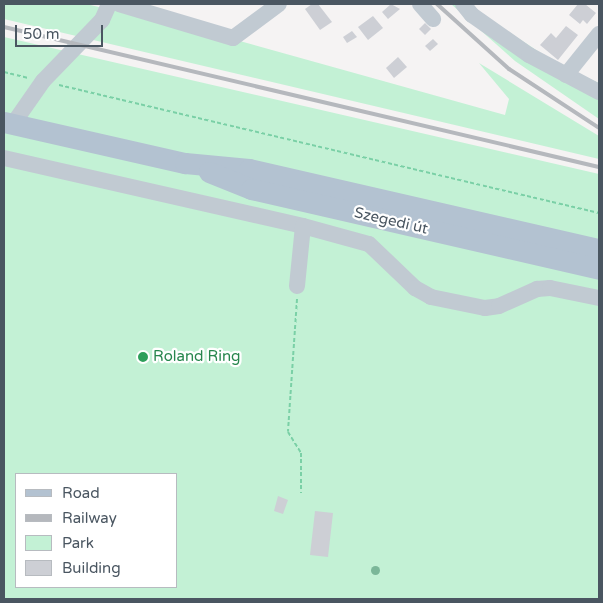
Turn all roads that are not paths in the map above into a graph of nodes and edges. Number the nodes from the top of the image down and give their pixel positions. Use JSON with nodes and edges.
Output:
{"nodes":[{"id":1,"x":109,"y":4,"type":"edge"},
{"id":2,"x":119,"y":4,"type":"edge"},
{"id":3,"x":278,"y":4,"type":"edge"},
{"id":4,"x":420,"y":4,"type":"edge"},
{"id":5,"x":463,"y":4,"type":"edge"},
{"id":6,"x":433,"y":19,"type":"dead end"},
{"id":7,"x":599,"y":34,"type":"edge"},
{"id":8,"x":566,"y":75,"type":"junction"},
{"id":9,"x":599,"y":92,"type":"edge"},
{"id":10,"x":8,"y":123,"type":"edge"},
{"id":11,"x":4,"y":158,"type":"edge"},
{"id":12,"x":185,"y":163,"type":"junction"},
{"id":13,"x":303,"y":226,"type":"junction"},
{"id":14,"x":599,"y":249,"type":"edge"},
{"id":15,"x":599,"y":269,"type":"edge"},
{"id":16,"x":297,"y":286,"type":"road end"},
{"id":17,"x":599,"y":298,"type":"edge"}],
"edges":[{"from":1,"to":10,"type":"street"},
{"from":2,"to":3,"type":"street"},
{"from":4,"to":6,"type":"street"},
{"from":5,"to":8,"type":"street"},
{"from":7,"to":8,"type":"street"},
{"from":8,"to":9,"type":"street"},
{"from":10,"to":12,"type":"main road","name":"Szegedi út"},
{"from":11,"to":13,"type":"street"},
{"from":12,"to":14,"type":"main road","name":"Szegedi út"},
{"from":12,"to":15,"type":"main road","name":"Szegedi út"},
{"from":13,"to":16,"type":"street"},
{"from":13,"to":17,"type":"street"}]}
